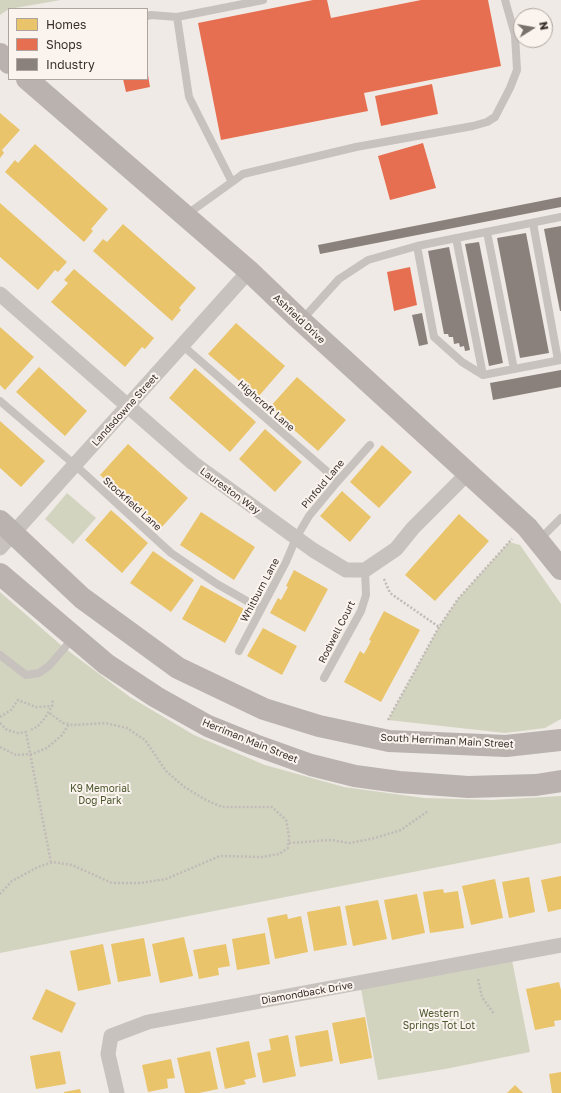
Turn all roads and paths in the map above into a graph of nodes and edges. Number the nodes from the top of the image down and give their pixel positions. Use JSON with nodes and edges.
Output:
{"nodes":[{"id":1,"x":263,"y":0,"type":"edge"},
{"id":2,"x":505,"y":0,"type":"edge"},
{"id":3,"x":148,"y":16,"type":"edge"},
{"id":4,"x":177,"y":17,"type":"junction"},
{"id":5,"x":0,"y":54,"type":"edge"},
{"id":6,"x":8,"y":62,"type":"edge"},
{"id":7,"x":29,"y":80,"type":"edge"},
{"id":8,"x":232,"y":182,"type":"junction"},
{"id":9,"x":185,"y":216,"type":"junction"},
{"id":10,"x":561,"y":217,"type":"edge"},
{"id":11,"x":533,"y":223,"type":"junction"},
{"id":12,"x":488,"y":232,"type":"junction"},
{"id":13,"x":456,"y":238,"type":"junction"},
{"id":14,"x":416,"y":246,"type":"junction"},
{"id":15,"x":249,"y":271,"type":"junction"},
{"id":16,"x":0,"y":294,"type":"edge"},
{"id":17,"x":301,"y":321,"type":"junction"},
{"id":18,"x":182,"y":345,"type":"junction"},
{"id":19,"x":560,"y":360,"type":"edge"},
{"id":20,"x":514,"y":369,"type":"junction"},
{"id":21,"x":483,"y":375,"type":"junction"},
{"id":22,"x":0,"y":401,"type":"edge"},
{"id":23,"x":129,"y":405,"type":"junction"},
{"id":24,"x":370,"y":445,"type":"dead end"},
{"id":25,"x":75,"y":466,"type":"junction"},
{"id":26,"x":468,"y":473,"type":"junction"},
{"id":27,"x":338,"y":481,"type":"junction"},
{"id":28,"x":561,"y":518,"type":"edge"},
{"id":29,"x":4,"y":534,"type":"edge"},
{"id":30,"x":515,"y":536,"type":"dead end"},
{"id":31,"x":296,"y":538,"type":"junction"},
{"id":32,"x":538,"y":541,"type":"junction"},
{"id":33,"x":561,"y":569,"type":"edge"},
{"id":34,"x":365,"y":570,"type":"junction"},
{"id":35,"x":0,"y":574,"type":"edge"},
{"id":36,"x":384,"y":579,"type":"dead end"},
{"id":37,"x":261,"y":609,"type":"junction"},
{"id":38,"x":439,"y":626,"type":"junction"},
{"id":39,"x":73,"y":638,"type":"junction"},
{"id":40,"x":239,"y":651,"type":"dead end"},
{"id":41,"x":0,"y":655,"type":"edge"},
{"id":42,"x":324,"y":678,"type":"dead end"},
{"id":43,"x":53,"y":699,"type":"dead end"},
{"id":44,"x":52,"y":706,"type":"junction"},
{"id":45,"x":48,"y":712,"type":"junction"},
{"id":46,"x":0,"y":717,"type":"edge"},
{"id":47,"x":388,"y":720,"type":"dead end"},
{"id":48,"x":0,"y":723,"type":"edge"},
{"id":49,"x":69,"y":724,"type":"junction"},
{"id":50,"x":31,"y":730,"type":"dead end"},
{"id":51,"x":561,"y":740,"type":"edge"},
{"id":52,"x":0,"y":747,"type":"edge"},
{"id":53,"x":30,"y":755,"type":"junction"},
{"id":54,"x":561,"y":781,"type":"edge"},
{"id":55,"x":428,"y":811,"type":"dead end"},
{"id":56,"x":288,"y":843,"type":"junction"},
{"id":57,"x":51,"y":863,"type":"junction"},
{"id":58,"x":0,"y":894,"type":"edge"},
{"id":59,"x":561,"y":945,"type":"edge"},
{"id":60,"x":478,"y":980,"type":"dead end"},
{"id":61,"x":494,"y":1014,"type":"dead end"},
{"id":62,"x":116,"y":1093,"type":"edge"}],
"edges":[{"from":1,"to":4,"type":"lane"},
{"from":2,"to":8,"type":"lane"},
{"from":3,"to":4,"type":"lane"},
{"from":4,"to":8,"type":"lane"},
{"from":5,"to":6,"type":"main road"},
{"from":7,"to":9,"type":"main road","name":"Ashfield Drive"},
{"from":8,"to":9,"type":"lane"},
{"from":9,"to":15,"type":"main road","name":"Ashfield Drive"},
{"from":10,"to":11,"type":"lane"},
{"from":11,"to":12,"type":"lane"},
{"from":11,"to":19,"type":"lane"},
{"from":12,"to":13,"type":"lane"},
{"from":12,"to":20,"type":"lane"},
{"from":13,"to":14,"type":"lane"},
{"from":13,"to":21,"type":"lane"},
{"from":14,"to":17,"type":"lane"},
{"from":14,"to":21,"type":"lane"},
{"from":15,"to":17,"type":"main road","name":"Ashfield Drive"},
{"from":15,"to":18,"type":"street","name":"Landsdowne Street"},
{"from":16,"to":23,"type":"street","name":"Laureston Way"},
{"from":17,"to":26,"type":"main road","name":"Ashfield Drive"},
{"from":18,"to":23,"type":"street","name":"Landsdowne Street"},
{"from":18,"to":27,"type":"lane","name":"Highcroft Lane"},
{"from":19,"to":20,"type":"lane"},
{"from":20,"to":21,"type":"lane"},
{"from":22,"to":25,"type":"lane","name":"Stockfield Lane"},
{"from":23,"to":25,"type":"street","name":"Landsdowne Street"},
{"from":23,"to":31,"type":"street","name":"Laureston Way"},
{"from":24,"to":27,"type":"lane","name":"Pinfold Lane"},
{"from":25,"to":29,"type":"street","name":"Landsdowne Street"},
{"from":25,"to":37,"type":"lane","name":"Stockfield Lane"},
{"from":26,"to":32,"type":"main road","name":"Ashfield Drive"},
{"from":26,"to":34,"type":"street"},
{"from":27,"to":31,"type":"lane","name":"Pinfold Lane"},
{"from":28,"to":32,"type":"lane"},
{"from":29,"to":51,"type":"main road","name":"South Herriman Main Street"},
{"from":30,"to":38,"type":"path"},
{"from":31,"to":34,"type":"street","name":"Laureston Way"},
{"from":31,"to":37,"type":"lane","name":"Whitburn Lane"},
{"from":32,"to":33,"type":"main road","name":"Ashfield Drive"},
{"from":34,"to":42,"type":"lane","name":"Rodwell Court"},
{"from":35,"to":39,"type":"main road","name":"Herriman Main Street"},
{"from":36,"to":38,"type":"path"},
{"from":37,"to":40,"type":"lane","name":"Whitburn Lane"},
{"from":38,"to":47,"type":"path"},
{"from":39,"to":41,"type":"lane"},
{"from":39,"to":54,"type":"main road","name":"Herriman Main Street"},
{"from":43,"to":44,"type":"path"},
{"from":44,"to":45,"type":"path"},
{"from":44,"to":46,"type":"path"},
{"from":45,"to":49,"type":"path"},
{"from":45,"to":50,"type":"path"},
{"from":48,"to":53,"type":"path"},
{"from":49,"to":53,"type":"path"},
{"from":49,"to":56,"type":"path"},
{"from":52,"to":53,"type":"path"},
{"from":53,"to":57,"type":"path"},
{"from":55,"to":56,"type":"path"},
{"from":56,"to":57,"type":"path"},
{"from":57,"to":58,"type":"path"},
{"from":59,"to":62,"type":"street","name":"Diamondback Drive"},
{"from":60,"to":61,"type":"path"}]}
